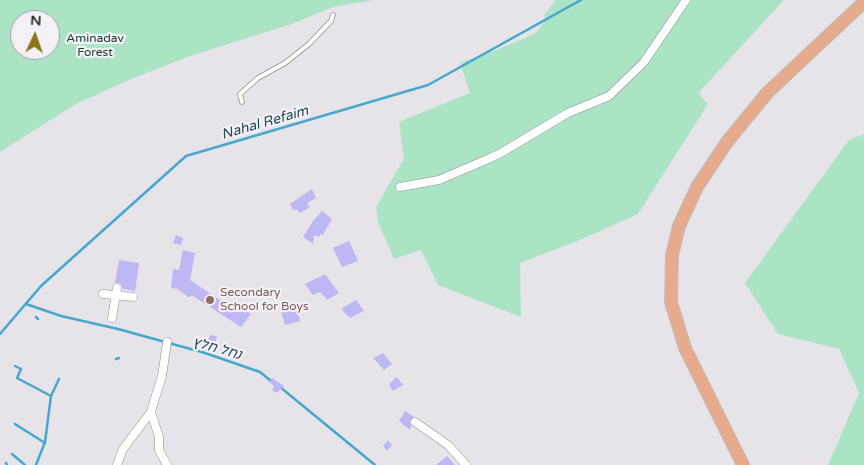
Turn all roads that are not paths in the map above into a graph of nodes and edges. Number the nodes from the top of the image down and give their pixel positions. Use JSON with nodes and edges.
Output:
{"nodes":[{"id":1,"x":686,"y":0,"type":"edge"},
{"id":2,"x":864,"y":2,"type":"edge"},
{"id":3,"x":333,"y":15,"type":"dead end"},
{"id":4,"x":242,"y":102,"type":"dead end"},
{"id":5,"x":400,"y":187,"type":"dead end"},
{"id":6,"x":116,"y":292,"type":"junction"},
{"id":7,"x":103,"y":294,"type":"dead end"},
{"id":8,"x":132,"y":297,"type":"dead end"},
{"id":9,"x":112,"y":318,"type":"dead end"},
{"id":10,"x":167,"y":342,"type":"dead end"},
{"id":11,"x":152,"y":408,"type":"dead end"},
{"id":12,"x":415,"y":422,"type":"dead end"},
{"id":13,"x":116,"y":465,"type":"edge"},
{"id":14,"x":167,"y":465,"type":"edge"},
{"id":15,"x":466,"y":465,"type":"edge"},
{"id":16,"x":743,"y":465,"type":"edge"}],
"edges":[{"from":1,"to":5,"type":"street"},
{"from":2,"to":16,"type":"main road"},
{"from":3,"to":4,"type":"lane"},
{"from":6,"to":7,"type":"street"},
{"from":6,"to":8,"type":"street"},
{"from":6,"to":9,"type":"street"},
{"from":10,"to":11,"type":"street"},
{"from":12,"to":15,"type":"street"},
{"from":13,"to":14,"type":"street"}]}
